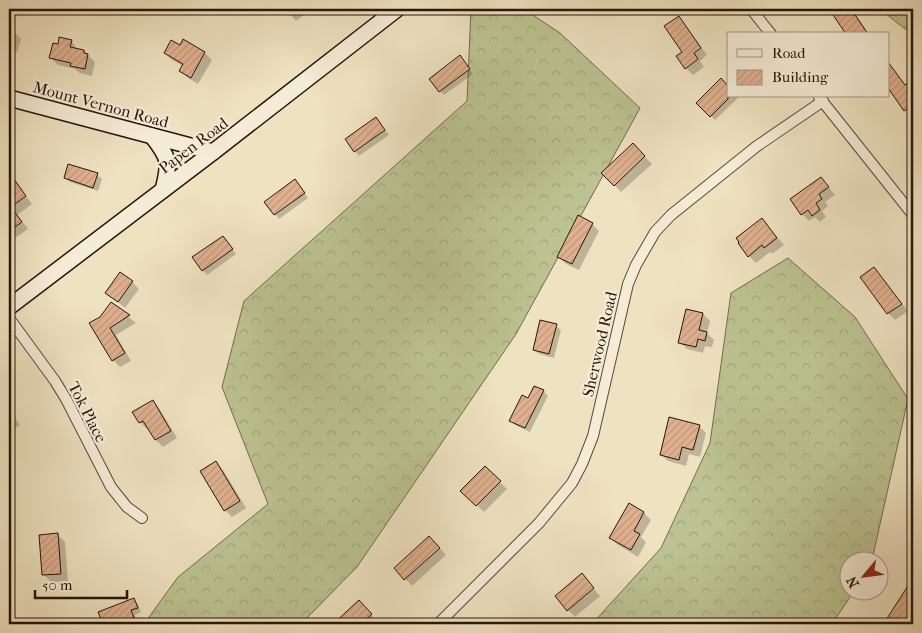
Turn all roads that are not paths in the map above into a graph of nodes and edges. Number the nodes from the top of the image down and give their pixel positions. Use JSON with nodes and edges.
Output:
{"nodes":[{"id":1,"x":397,"y":9,"type":"edge"},
{"id":2,"x":751,"y":9,"type":"edge"},
{"id":3,"x":769,"y":32,"type":"edge"},
{"id":4,"x":9,"y":98,"type":"edge"},
{"id":5,"x":821,"y":99,"type":"edge"},
{"id":6,"x":152,"y":136,"type":"junction"},
{"id":7,"x":213,"y":152,"type":"junction"},
{"id":8,"x":163,"y":190,"type":"junction"},
{"id":9,"x":913,"y":215,"type":"edge"},
{"id":10,"x":9,"y":306,"type":"edge"},
{"id":11,"x":9,"y":318,"type":"edge"},
{"id":12,"x":142,"y":518,"type":"dead end"},
{"id":13,"x":438,"y":624,"type":"edge"}],
"edges":[{"from":1,"to":7,"type":"street","name":"Papen Road"},
{"from":2,"to":3,"type":"street"},
{"from":4,"to":6,"type":"street","name":"Mount Vernon Road"},
{"from":5,"to":9,"type":"street"},
{"from":5,"to":13,"type":"street","name":"Sherwood Road"},
{"from":6,"to":7,"type":"street","name":"Mount Vernon Road"},
{"from":6,"to":8,"type":"street"},
{"from":7,"to":8,"type":"street","name":"Papen Road"},
{"from":8,"to":10,"type":"street","name":"Papen Road"},
{"from":11,"to":12,"type":"street","name":"Tok Place"}]}
